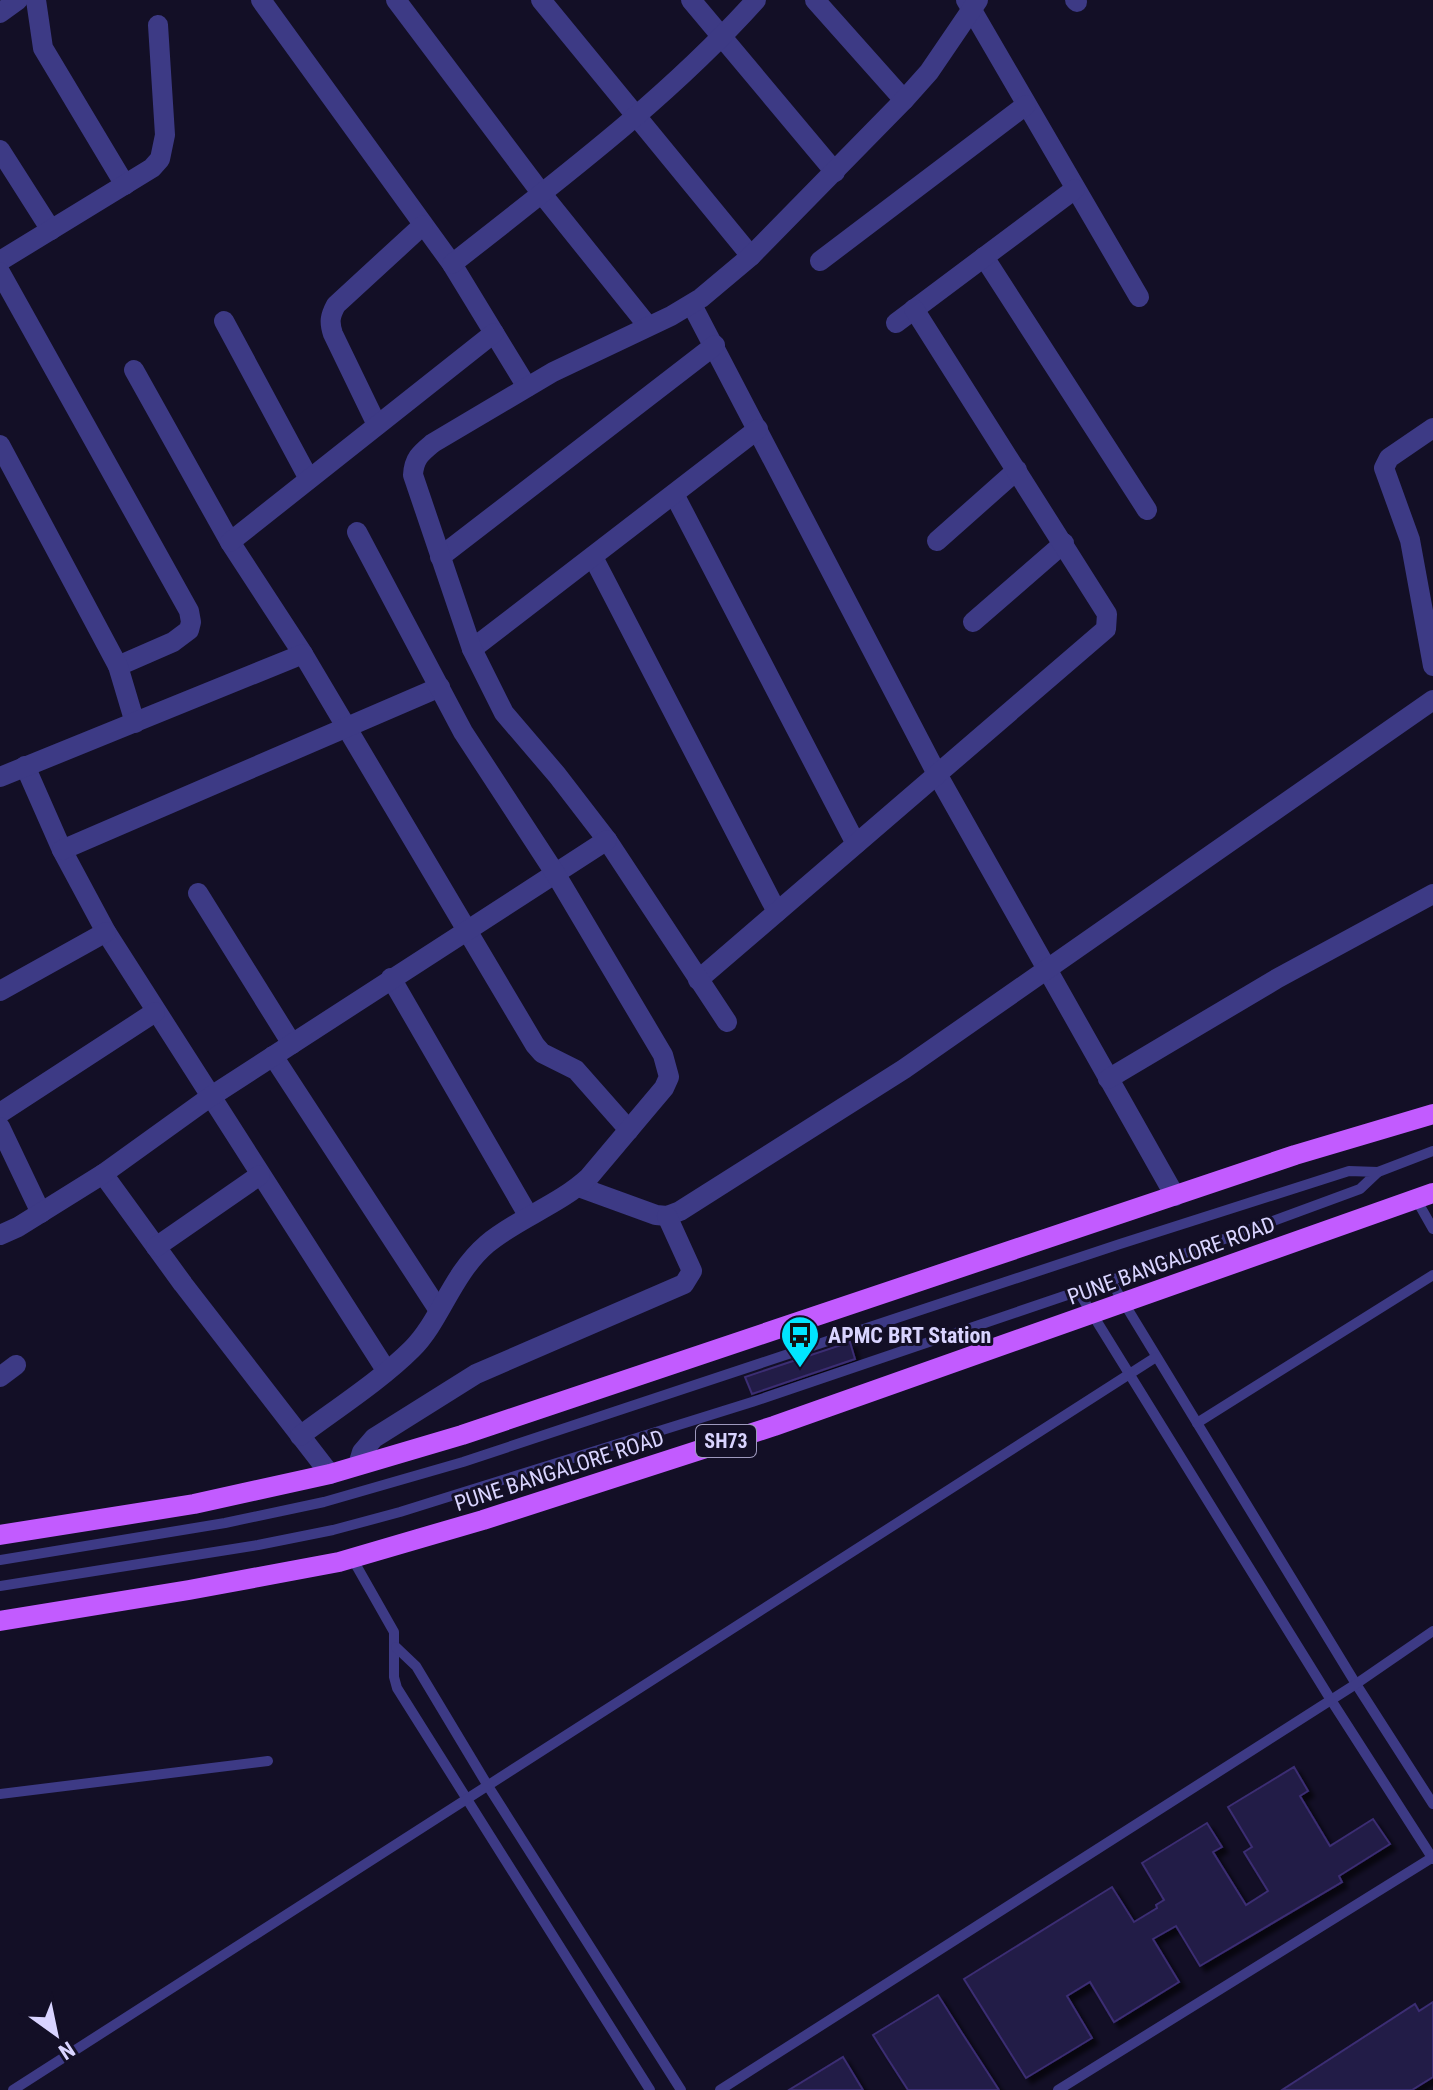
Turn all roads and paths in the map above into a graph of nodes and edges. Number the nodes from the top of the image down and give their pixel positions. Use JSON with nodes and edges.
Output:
{"nodes":[{"id":1,"x":18,"y":0,"type":"edge"},
{"id":2,"x":36,"y":0,"type":"edge"},
{"id":3,"x":261,"y":0,"type":"edge"},
{"id":4,"x":396,"y":0,"type":"edge"},
{"id":5,"x":541,"y":0,"type":"edge"},
{"id":6,"x":691,"y":0,"type":"edge"},
{"id":7,"x":756,"y":0,"type":"edge"},
{"id":8,"x":815,"y":0,"type":"edge"},
{"id":9,"x":972,"y":2,"type":"edge"},
{"id":10,"x":0,"y":13,"type":"edge"},
{"id":11,"x":158,"y":25,"type":"dead end"},
{"id":12,"x":721,"y":39,"type":"junction"},
{"id":13,"x":904,"y":100,"type":"junction"},
{"id":14,"x":1026,"y":105,"type":"junction"},
{"id":15,"x":635,"y":117,"type":"junction"},
{"id":16,"x":0,"y":150,"type":"edge"},
{"id":17,"x":835,"y":172,"type":"junction"},
{"id":18,"x":125,"y":185,"type":"junction"},
{"id":19,"x":1075,"y":189,"type":"junction"},
{"id":20,"x":542,"y":194,"type":"junction"},
{"id":21,"x":423,"y":225,"type":"junction"},
{"id":22,"x":51,"y":230,"type":"junction"},
{"id":23,"x":751,"y":256,"type":"junction"},
{"id":24,"x":984,"y":257,"type":"junction"},
{"id":25,"x":0,"y":261,"type":"edge"},
{"id":26,"x":820,"y":261,"type":"dead end"},
{"id":27,"x":452,"y":264,"type":"junction"},
{"id":28,"x":0,"y":272,"type":"edge"},
{"id":29,"x":1139,"y":297,"type":"dead end"},
{"id":30,"x":692,"y":305,"type":"junction"},
{"id":31,"x":914,"y":309,"type":"junction"},
{"id":32,"x":224,"y":321,"type":"dead end"},
{"id":33,"x":896,"y":323,"type":"dead end"},
{"id":34,"x":648,"y":326,"type":"junction"},
{"id":35,"x":494,"y":333,"type":"junction"},
{"id":36,"x":715,"y":345,"type":"junction"},
{"id":37,"x":134,"y":370,"type":"dead end"},
{"id":38,"x":527,"y":387,"type":"junction"},
{"id":39,"x":377,"y":425,"type":"junction"},
{"id":40,"x":1433,"y":428,"type":"edge"},
{"id":41,"x":758,"y":429,"type":"junction"},
{"id":42,"x":0,"y":445,"type":"edge"},
{"id":43,"x":1017,"y":470,"type":"junction"},
{"id":44,"x":309,"y":479,"type":"junction"},
{"id":45,"x":674,"y":494,"type":"junction"},
{"id":46,"x":1147,"y":510,"type":"dead end"},
{"id":47,"x":357,"y":532,"type":"dead end"},
{"id":48,"x":937,"y":541,"type":"dead end"},
{"id":49,"x":230,"y":542,"type":"junction"},
{"id":50,"x":1064,"y":543,"type":"junction"},
{"id":51,"x":440,"y":557,"type":"junction"},
{"id":52,"x":593,"y":557,"type":"junction"},
{"id":53,"x":973,"y":622,"type":"dead end"},
{"id":54,"x":1429,"y":633,"type":"edge"},
{"id":55,"x":472,"y":649,"type":"junction"},
{"id":56,"x":303,"y":654,"type":"junction"},
{"id":57,"x":118,"y":666,"type":"junction"},
{"id":58,"x":1433,"y":666,"type":"edge"},
{"id":59,"x":440,"y":687,"type":"junction"},
{"id":60,"x":1433,"y":700,"type":"edge"},
{"id":61,"x":135,"y":723,"type":"junction"},
{"id":62,"x":346,"y":727,"type":"junction"},
{"id":63,"x":25,"y":766,"type":"junction"},
{"id":64,"x":937,"y":774,"type":"junction"},
{"id":65,"x":0,"y":777,"type":"edge"},
{"id":66,"x":607,"y":840,"type":"junction"},
{"id":67,"x":856,"y":844,"type":"junction"},
{"id":68,"x":62,"y":850,"type":"junction"},
{"id":69,"x":555,"y":873,"type":"junction"},
{"id":70,"x":198,"y":893,"type":"dead end"},
{"id":71,"x":1433,"y":894,"type":"edge"},
{"id":72,"x":777,"y":912,"type":"junction"},
{"id":73,"x":466,"y":929,"type":"junction"},
{"id":74,"x":106,"y":932,"type":"junction"},
{"id":75,"x":1046,"y":970,"type":"junction"},
{"id":76,"x":391,"y":978,"type":"junction"},
{"id":77,"x":698,"y":980,"type":"junction"},
{"id":78,"x":0,"y":991,"type":"edge"},
{"id":79,"x":155,"y":1012,"type":"junction"},
{"id":80,"x":727,"y":1022,"type":"dead end"},
{"id":81,"x":292,"y":1044,"type":"junction"},
{"id":82,"x":273,"y":1056,"type":"junction"},
{"id":83,"x":1108,"y":1079,"type":"junction"},
{"id":84,"x":210,"y":1097,"type":"junction"},
{"id":85,"x":0,"y":1113,"type":"edge"},
{"id":86,"x":1433,"y":1114,"type":"edge"},
{"id":87,"x":0,"y":1127,"type":"edge"},
{"id":88,"x":629,"y":1130,"type":"junction"},
{"id":89,"x":1433,"y":1151,"type":"edge"},
{"id":90,"x":1378,"y":1172,"type":"junction"},
{"id":91,"x":103,"y":1174,"type":"junction"},
{"id":92,"x":260,"y":1175,"type":"junction"},
{"id":93,"x":579,"y":1187,"type":"junction"},
{"id":94,"x":1175,"y":1196,"type":"junction"},
{"id":95,"x":1424,"y":1196,"type":"edge"},
{"id":96,"x":41,"y":1213,"type":"junction"},
{"id":97,"x":528,"y":1215,"type":"junction"},
{"id":98,"x":667,"y":1216,"type":"junction"},
{"id":99,"x":1433,"y":1229,"type":"edge"},
{"id":100,"x":0,"y":1235,"type":"edge"},
{"id":101,"x":156,"y":1247,"type":"junction"},
{"id":102,"x":1433,"y":1275,"type":"edge"},
{"id":103,"x":1110,"y":1280,"type":"junction"},
{"id":104,"x":1078,"y":1291,"type":"junction"},
{"id":105,"x":1123,"y":1303,"type":"junction"},
{"id":106,"x":438,"y":1309,"type":"junction"},
{"id":107,"x":1091,"y":1314,"type":"junction"},
{"id":108,"x":1156,"y":1357,"type":"junction"},
{"id":109,"x":386,"y":1370,"type":"junction"},
{"id":110,"x":1129,"y":1375,"type":"junction"},
{"id":111,"x":1197,"y":1423,"type":"junction"},
{"id":112,"x":300,"y":1436,"type":"junction"},
{"id":113,"x":358,"y":1465,"type":"junction"},
{"id":114,"x":330,"y":1474,"type":"junction"},
{"id":115,"x":0,"y":1535,"type":"edge"},
{"id":116,"x":352,"y":1558,"type":"junction"},
{"id":117,"x":0,"y":1560,"type":"edge"},
{"id":118,"x":0,"y":1586,"type":"edge"},
{"id":119,"x":0,"y":1621,"type":"edge"},
{"id":120,"x":1433,"y":1631,"type":"edge"},
{"id":121,"x":396,"y":1647,"type":"junction"},
{"id":122,"x":1356,"y":1684,"type":"junction"},
{"id":123,"x":1331,"y":1700,"type":"junction"},
{"id":124,"x":268,"y":1761,"type":"dead end"},
{"id":125,"x":488,"y":1786,"type":"junction"},
{"id":126,"x":0,"y":1794,"type":"edge"},
{"id":127,"x":466,"y":1800,"type":"junction"},
{"id":128,"x":1433,"y":1804,"type":"edge"},
{"id":129,"x":1433,"y":1858,"type":"edge"},
{"id":130,"x":13,"y":2090,"type":"edge"},
{"id":131,"x":650,"y":2090,"type":"edge"},
{"id":132,"x":681,"y":2090,"type":"edge"},
{"id":133,"x":720,"y":2090,"type":"edge"},
{"id":134,"x":1058,"y":2090,"type":"edge"}],
"edges":[{"from":1,"to":10,"type":"street"},
{"from":2,"to":18,"type":"street"},
{"from":3,"to":21,"type":"street"},
{"from":4,"to":20,"type":"street"},
{"from":5,"to":15,"type":"street"},
{"from":6,"to":12,"type":"street"},
{"from":7,"to":12,"type":"street"},
{"from":8,"to":13,"type":"street"},
{"from":9,"to":13,"type":"street"},
{"from":9,"to":14,"type":"street"},
{"from":11,"to":18,"type":"street"},
{"from":12,"to":15,"type":"street"},
{"from":12,"to":17,"type":"street"},
{"from":13,"to":17,"type":"street"},
{"from":14,"to":19,"type":"street"},
{"from":14,"to":26,"type":"street"},
{"from":15,"to":20,"type":"street"},
{"from":15,"to":23,"type":"street"},
{"from":16,"to":22,"type":"street"},
{"from":17,"to":23,"type":"street"},
{"from":18,"to":22,"type":"street"},
{"from":19,"to":24,"type":"street"},
{"from":19,"to":29,"type":"street"},
{"from":20,"to":27,"type":"street"},
{"from":20,"to":34,"type":"street"},
{"from":21,"to":27,"type":"street"},
{"from":21,"to":39,"type":"street"},
{"from":22,"to":25,"type":"street"},
{"from":23,"to":30,"type":"street"},
{"from":24,"to":31,"type":"street"},
{"from":24,"to":46,"type":"street"},
{"from":27,"to":35,"type":"street"},
{"from":28,"to":57,"type":"street"},
{"from":30,"to":34,"type":"street"},
{"from":30,"to":36,"type":"street"},
{"from":31,"to":33,"type":"street"},
{"from":31,"to":43,"type":"street"},
{"from":32,"to":44,"type":"street"},
{"from":34,"to":38,"type":"street"},
{"from":35,"to":38,"type":"street"},
{"from":35,"to":39,"type":"street"},
{"from":36,"to":41,"type":"street"},
{"from":36,"to":51,"type":"street"},
{"from":37,"to":49,"type":"street"},
{"from":38,"to":51,"type":"street"},
{"from":39,"to":44,"type":"street"},
{"from":40,"to":54,"type":"street"},
{"from":41,"to":45,"type":"street"},
{"from":41,"to":64,"type":"street"},
{"from":42,"to":57,"type":"street"},
{"from":43,"to":48,"type":"street"},
{"from":43,"to":50,"type":"street"},
{"from":44,"to":49,"type":"street"},
{"from":45,"to":52,"type":"street"},
{"from":45,"to":67,"type":"street"},
{"from":47,"to":59,"type":"street"},
{"from":49,"to":56,"type":"street"},
{"from":50,"to":53,"type":"street"},
{"from":50,"to":64,"type":"street"},
{"from":51,"to":55,"type":"street"},
{"from":52,"to":55,"type":"street"},
{"from":52,"to":72,"type":"street"},
{"from":54,"to":58,"type":"street"},
{"from":55,"to":66,"type":"street"},
{"from":56,"to":61,"type":"street"},
{"from":56,"to":62,"type":"street"},
{"from":57,"to":61,"type":"street"},
{"from":59,"to":62,"type":"street"},
{"from":59,"to":69,"type":"street"},
{"from":60,"to":75,"type":"street"},
{"from":61,"to":63,"type":"street"},
{"from":62,"to":68,"type":"street"},
{"from":62,"to":73,"type":"street"},
{"from":63,"to":65,"type":"street"},
{"from":63,"to":68,"type":"street"},
{"from":64,"to":67,"type":"street"},
{"from":64,"to":75,"type":"street"},
{"from":66,"to":69,"type":"street"},
{"from":66,"to":77,"type":"street"},
{"from":67,"to":72,"type":"street"},
{"from":68,"to":74,"type":"street"},
{"from":69,"to":73,"type":"street"},
{"from":69,"to":88,"type":"street"},
{"from":70,"to":81,"type":"street"},
{"from":71,"to":83,"type":"street"},
{"from":72,"to":77,"type":"street"},
{"from":73,"to":76,"type":"street"},
{"from":73,"to":88,"type":"street"},
{"from":74,"to":78,"type":"street"},
{"from":74,"to":79,"type":"street"},
{"from":75,"to":83,"type":"street"},
{"from":75,"to":98,"type":"street"},
{"from":76,"to":81,"type":"street"},
{"from":76,"to":97,"type":"street"},
{"from":77,"to":80,"type":"street"},
{"from":79,"to":84,"type":"street"},
{"from":79,"to":85,"type":"street"},
{"from":81,"to":82,"type":"street"},
{"from":82,"to":84,"type":"street"},
{"from":82,"to":106,"type":"street"},
{"from":83,"to":94,"type":"street"},
{"from":84,"to":91,"type":"street"},
{"from":84,"to":92,"type":"street"},
{"from":86,"to":94,"type":"main road"},
{"from":87,"to":96,"type":"street"},
{"from":88,"to":93,"type":"street"},
{"from":89,"to":90,"type":"lane"},
{"from":90,"to":103,"type":"lane"},
{"from":90,"to":117,"type":"lane"},
{"from":91,"to":96,"type":"street"},
{"from":91,"to":101,"type":"street"},
{"from":92,"to":101,"type":"street"},
{"from":92,"to":109,"type":"street"},
{"from":93,"to":97,"type":"street"},
{"from":93,"to":98,"type":"street"},
{"from":94,"to":113,"type":"main road"},
{"from":95,"to":99,"type":"lane"},
{"from":95,"to":105,"type":"main road","name":"PUNE BANGALORE ROAD","number":"SH73"},
{"from":96,"to":100,"type":"street"},
{"from":97,"to":106,"type":"street"},
{"from":98,"to":113,"type":"street"},
{"from":101,"to":112,"type":"street"},
{"from":102,"to":111,"type":"lane"},
{"from":103,"to":104,"type":"lane"},
{"from":103,"to":105,"type":"lane"},
{"from":104,"to":107,"type":"lane"},
{"from":104,"to":118,"type":"lane"},
{"from":105,"to":107,"type":"main road","name":"PUNE BANGALORE ROAD","number":"SH73"},
{"from":105,"to":108,"type":"lane"},
{"from":106,"to":109,"type":"street"},
{"from":107,"to":110,"type":"lane"},
{"from":107,"to":116,"type":"main road","name":"PUNE BANGALORE ROAD","number":"SH73"},
{"from":108,"to":110,"type":"lane"},
{"from":108,"to":111,"type":"lane"},
{"from":109,"to":112,"type":"street"},
{"from":110,"to":123,"type":"lane"},
{"from":110,"to":125,"type":"lane"},
{"from":111,"to":122,"type":"lane"},
{"from":112,"to":114,"type":"street"},
{"from":113,"to":114,"type":"main road"},
{"from":114,"to":115,"type":"main road"},
{"from":116,"to":119,"type":"main road","name":"PUNE BANGALORE ROAD","number":"SH73"},
{"from":116,"to":121,"type":"lane"},
{"from":120,"to":122,"type":"lane"},
{"from":121,"to":125,"type":"lane"},
{"from":121,"to":127,"type":"lane"},
{"from":122,"to":123,"type":"lane"},
{"from":122,"to":128,"type":"lane"},
{"from":123,"to":129,"type":"lane"},
{"from":123,"to":133,"type":"lane"},
{"from":124,"to":126,"type":"lane"},
{"from":125,"to":127,"type":"lane"},
{"from":125,"to":132,"type":"lane"},
{"from":127,"to":130,"type":"lane"},
{"from":127,"to":131,"type":"lane"},
{"from":129,"to":134,"type":"lane"}]}
